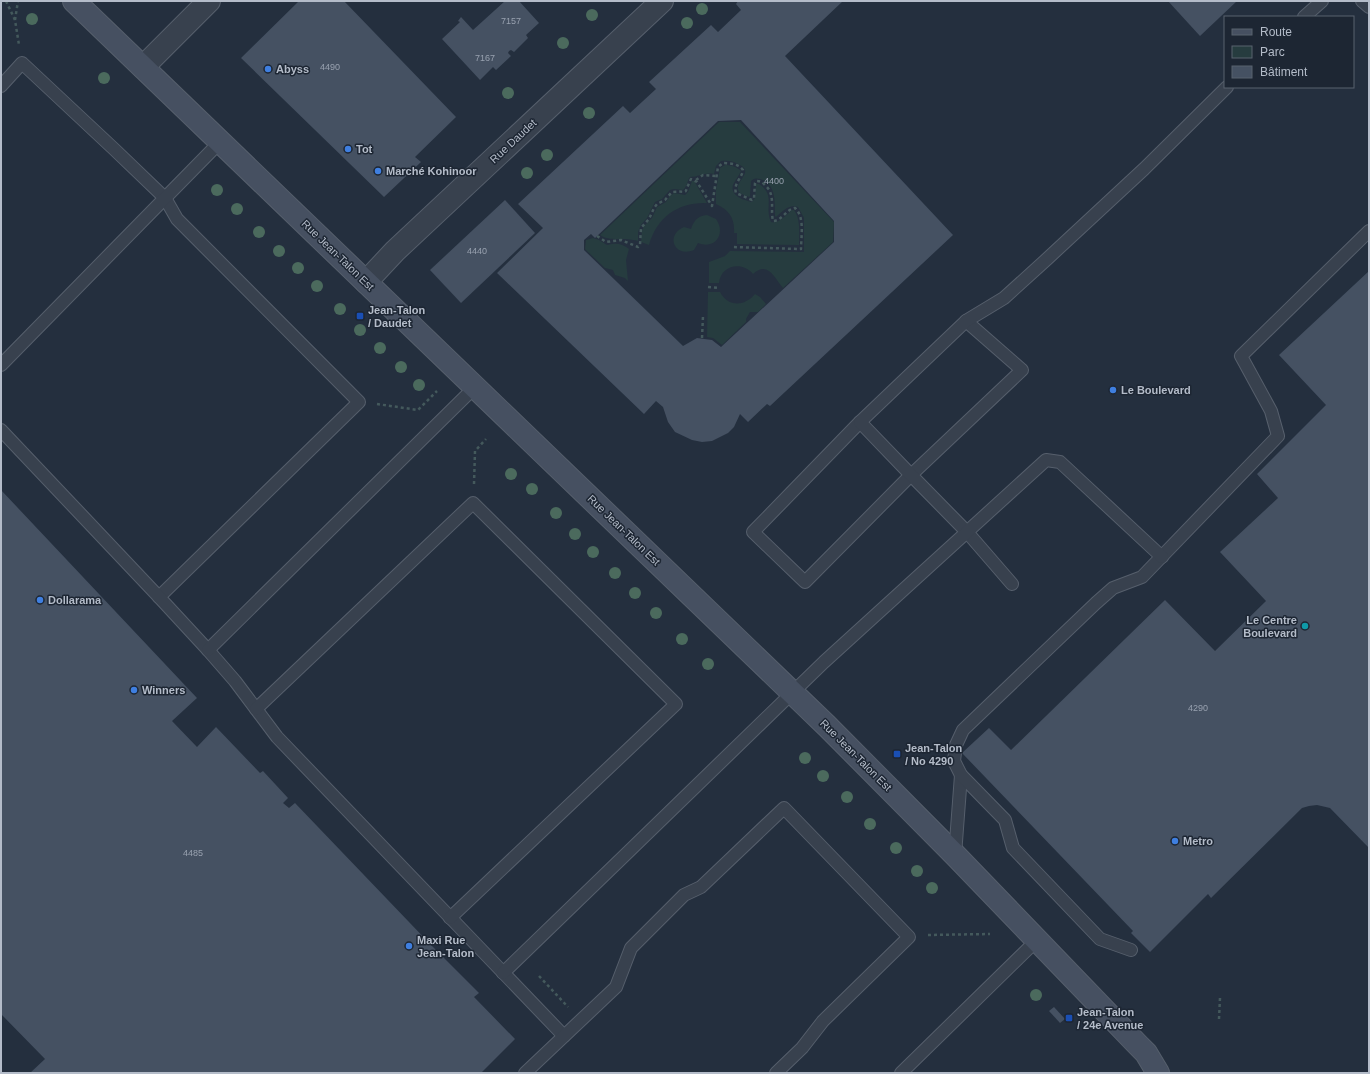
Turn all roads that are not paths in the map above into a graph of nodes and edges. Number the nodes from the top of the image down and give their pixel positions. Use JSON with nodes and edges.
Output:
{"nodes":[{"id":1,"x":74,"y":1,"type":"edge"},
{"id":2,"x":209,"y":1,"type":"edge"},
{"id":3,"x":662,"y":1,"type":"edge"},
{"id":4,"x":1322,"y":1,"type":"edge"},
{"id":5,"x":1362,"y":1,"type":"edge"},
{"id":6,"x":1369,"y":7,"type":"edge"},
{"id":7,"x":1305,"y":16,"type":"edge"},
{"id":8,"x":142,"y":67,"type":"junction"},
{"id":9,"x":1,"y":86,"type":"edge"},
{"id":10,"x":1226,"y":88,"type":"edge"},
{"id":11,"x":220,"y":142,"type":"junction"},
{"id":12,"x":165,"y":198,"type":"junction"},
{"id":13,"x":1369,"y":231,"type":"edge"},
{"id":14,"x":366,"y":282,"type":"junction"},
{"id":15,"x":966,"y":321,"type":"junction"},
{"id":16,"x":1,"y":365,"type":"edge"},
{"id":17,"x":475,"y":387,"type":"junction"},
{"id":18,"x":860,"y":422,"type":"junction"},
{"id":19,"x":1,"y":430,"type":"edge"},
{"id":20,"x":911,"y":475,"type":"junction"},
{"id":21,"x":967,"y":532,"type":"junction"},
{"id":22,"x":1162,"y":557,"type":"junction"},
{"id":23,"x":1012,"y":584,"type":"dead end"},
{"id":24,"x":159,"y":597,"type":"junction"},
{"id":25,"x":208,"y":650,"type":"junction"},
{"id":26,"x":792,"y":692,"type":"junction"},
{"id":27,"x":256,"y":709,"type":"junction"},
{"id":28,"x":961,"y":775,"type":"junction"},
{"id":29,"x":955,"y":855,"type":"junction"},
{"id":30,"x":450,"y":918,"type":"junction"},
{"id":31,"x":1037,"y":940,"type":"junction"},
{"id":32,"x":1131,"y":950,"type":"dead end"},
{"id":33,"x":503,"y":973,"type":"junction"},
{"id":34,"x":564,"y":1036,"type":"junction"},
{"id":35,"x":525,"y":1073,"type":"edge"},
{"id":36,"x":776,"y":1073,"type":"edge"},
{"id":37,"x":901,"y":1073,"type":"edge"},
{"id":38,"x":1158,"y":1073,"type":"edge"}],
"edges":[{"from":1,"to":8,"type":"main road","name":"Rue Jean-Talon Est"},
{"from":2,"to":8,"type":"street"},
{"from":3,"to":14,"type":"street","name":"Rue Daudet"},
{"from":4,"to":7,"type":"lane"},
{"from":5,"to":6,"type":"lane"},
{"from":8,"to":11,"type":"main road","name":"Rue Jean-Talon Est"},
{"from":9,"to":12,"type":"lane"},
{"from":10,"to":15,"type":"lane"},
{"from":11,"to":12,"type":"lane"},
{"from":11,"to":14,"type":"main road","name":"Rue Jean-Talon Est"},
{"from":12,"to":16,"type":"lane"},
{"from":12,"to":24,"type":"lane"},
{"from":13,"to":22,"type":"lane"},
{"from":14,"to":17,"type":"main road","name":"Rue Jean-Talon Est"},
{"from":15,"to":18,"type":"lane"},
{"from":15,"to":20,"type":"lane"},
{"from":17,"to":25,"type":"lane"},
{"from":17,"to":26,"type":"main road","name":"Rue Jean-Talon Est"},
{"from":18,"to":20,"type":"lane"},
{"from":18,"to":20,"type":"lane"},
{"from":19,"to":24,"type":"lane"},
{"from":20,"to":21,"type":"lane"},
{"from":21,"to":22,"type":"lane"},
{"from":21,"to":23,"type":"lane"},
{"from":21,"to":26,"type":"lane"},
{"from":22,"to":28,"type":"lane"},
{"from":24,"to":25,"type":"lane"},
{"from":25,"to":27,"type":"lane"},
{"from":26,"to":29,"type":"main road","name":"Rue Jean-Talon Est"},
{"from":26,"to":33,"type":"lane"},
{"from":27,"to":30,"type":"lane"},
{"from":27,"to":30,"type":"lane"},
{"from":28,"to":29,"type":"lane"},
{"from":28,"to":32,"type":"lane"},
{"from":29,"to":31,"type":"main road","name":"Rue Jean-Talon Est"},
{"from":30,"to":33,"type":"lane"},
{"from":31,"to":37,"type":"lane"},
{"from":31,"to":38,"type":"main road","name":"Rue Jean-Talon Est"},
{"from":33,"to":34,"type":"lane"},
{"from":34,"to":35,"type":"lane"},
{"from":34,"to":36,"type":"lane"}]}
